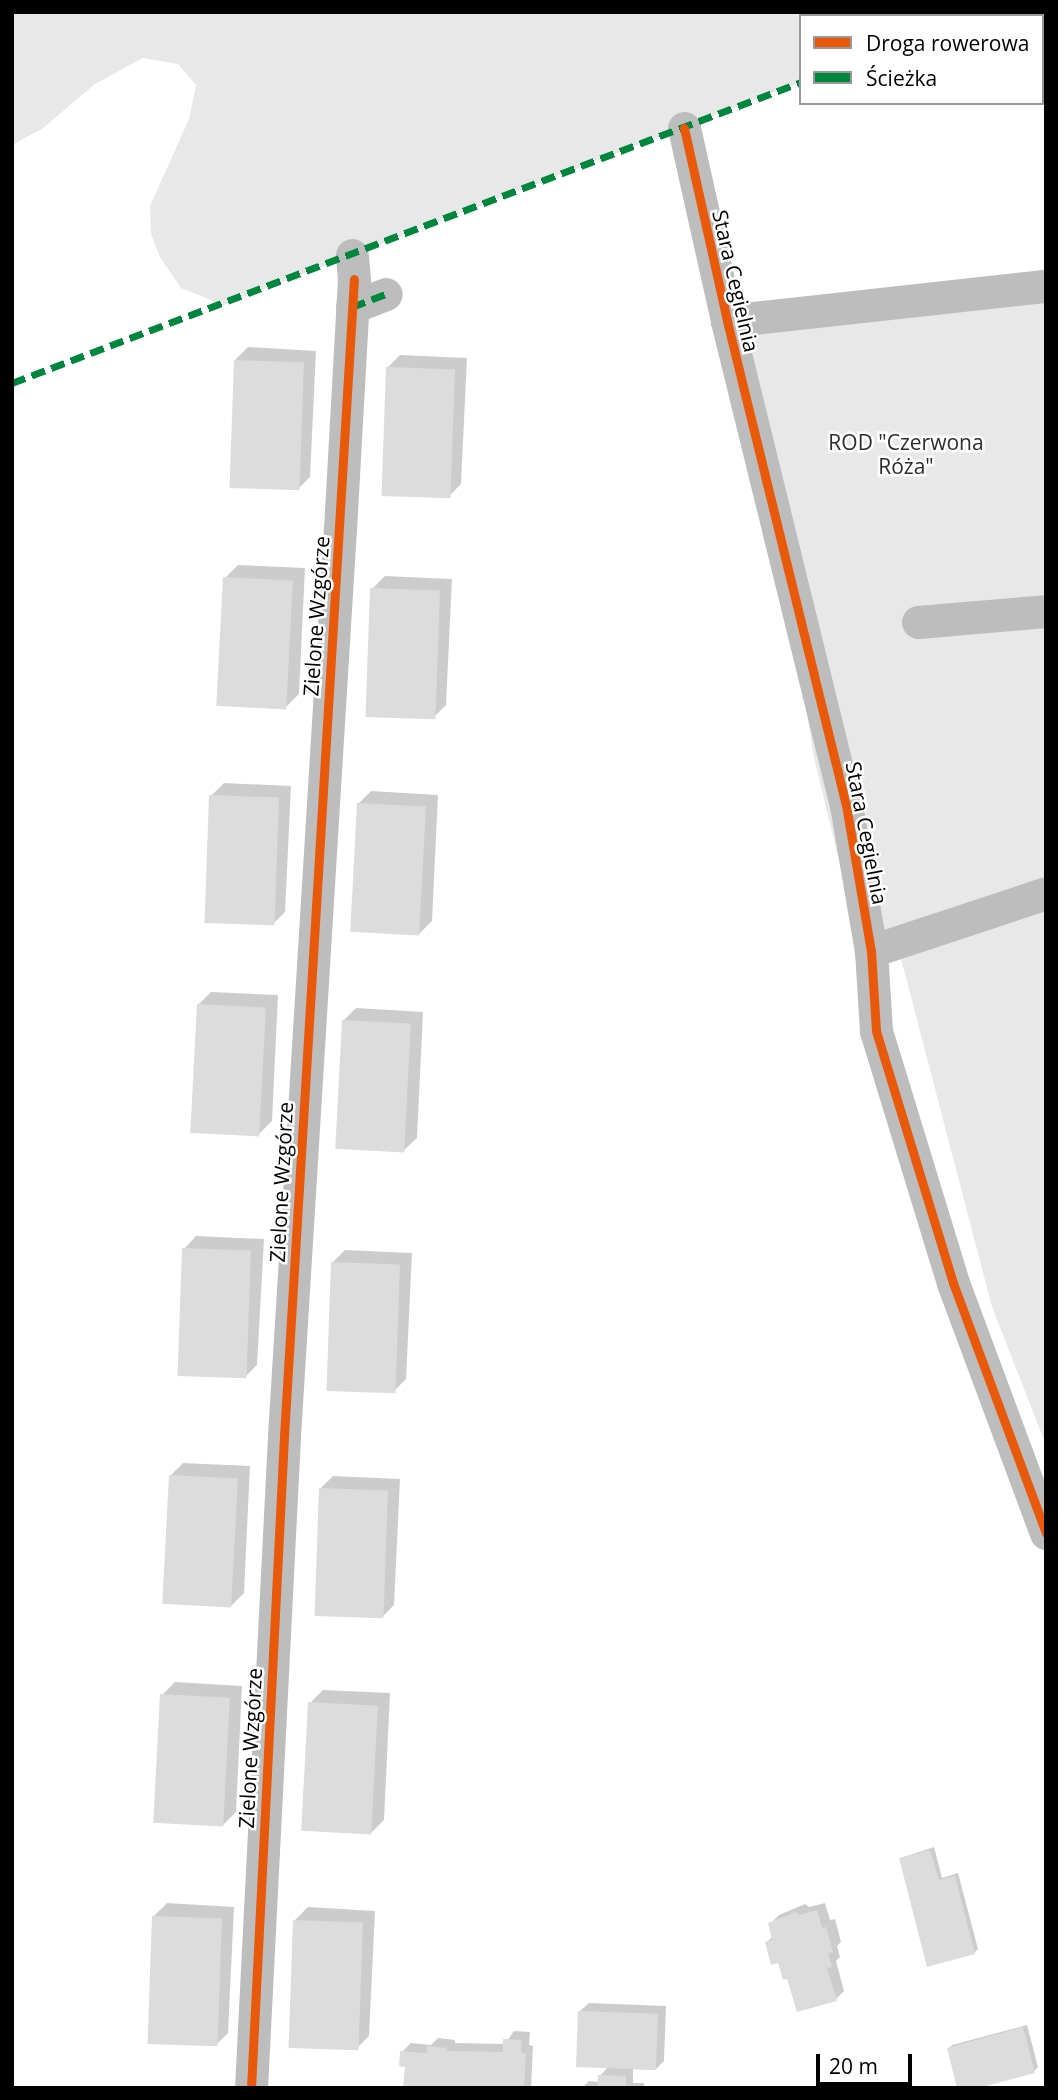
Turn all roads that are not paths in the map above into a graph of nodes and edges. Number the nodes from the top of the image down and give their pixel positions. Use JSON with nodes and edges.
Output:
{"nodes":[{"id":1,"x":684,"y":128,"type":"dead end"},
{"id":2,"x":1046,"y":286,"type":"edge"},
{"id":3,"x":386,"y":294,"type":"dead end"},
{"id":4,"x":727,"y":321,"type":"junction"},
{"id":5,"x":1046,"y":611,"type":"edge"},
{"id":6,"x":918,"y":622,"type":"dead end"},
{"id":7,"x":1046,"y":893,"type":"edge"},
{"id":8,"x":871,"y":951,"type":"junction"},
{"id":9,"x":1046,"y":1533,"type":"edge"},
{"id":10,"x":251,"y":2088,"type":"edge"}],
"edges":[{"from":1,"to":4,"type":"street","name":"Stara Cegielnia"},
{"from":2,"to":4,"type":"street"},
{"from":3,"to":10,"type":"street","name":"Zielone Wzgórze"},
{"from":4,"to":8,"type":"street","name":"Stara Cegielnia"},
{"from":5,"to":6,"type":"street"},
{"from":7,"to":8,"type":"street"},
{"from":8,"to":9,"type":"street","name":"Stara Cegielnia"}]}
